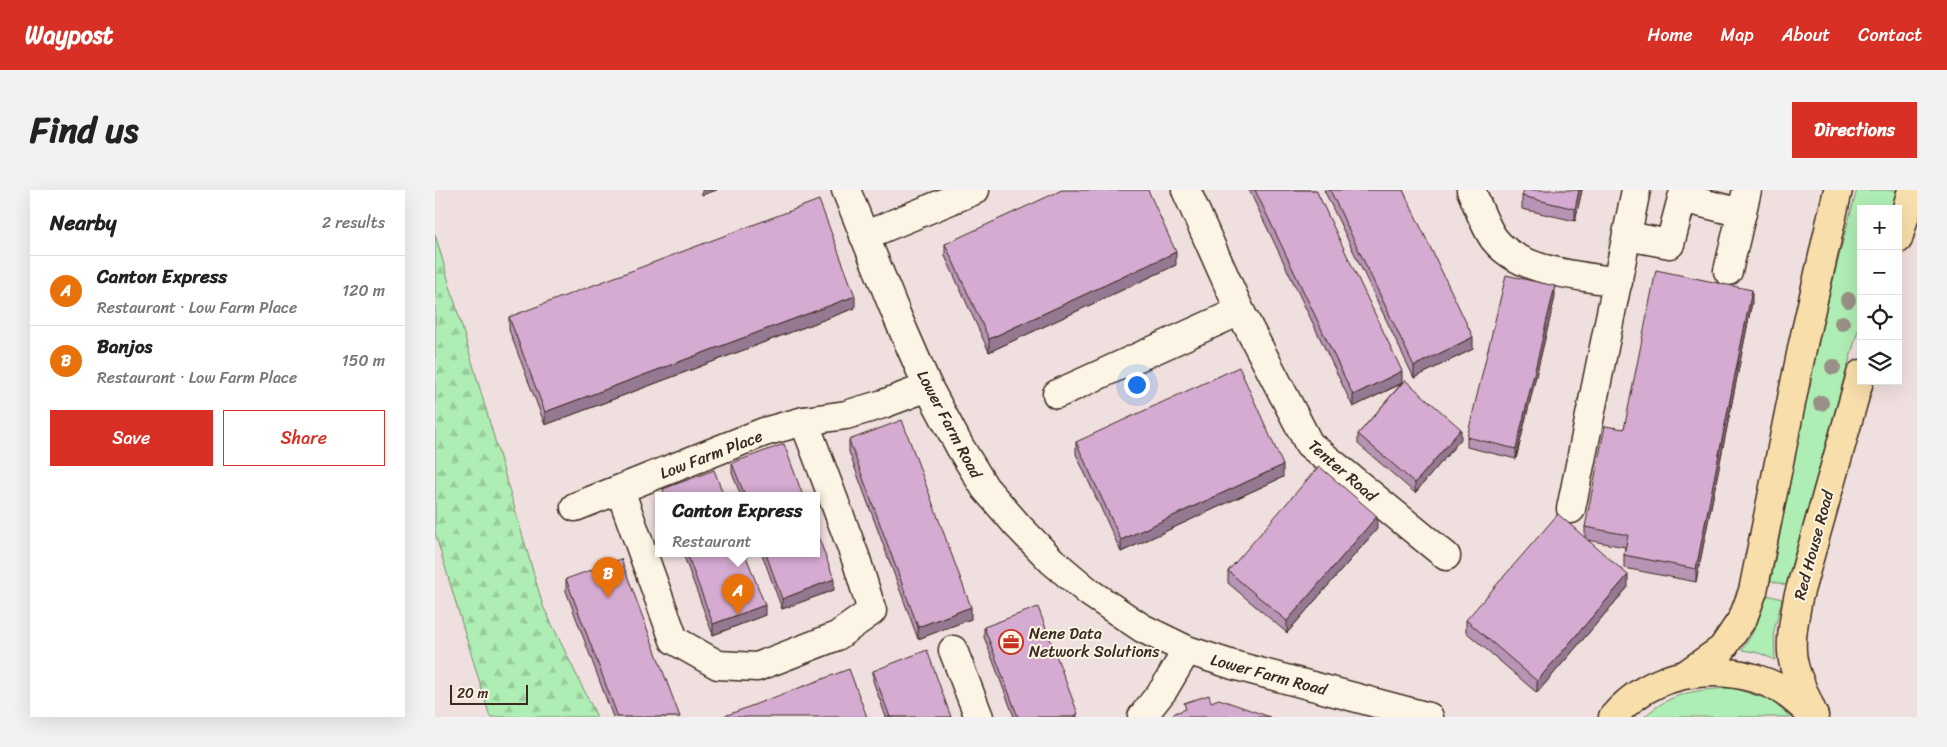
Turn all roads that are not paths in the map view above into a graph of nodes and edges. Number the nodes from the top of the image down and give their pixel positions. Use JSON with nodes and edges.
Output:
{"nodes":[{"id":1,"x":846,"y":190,"type":"edge"},
{"id":2,"x":975,"y":190,"type":"edge"},
{"id":3,"x":1186,"y":190,"type":"edge"},
{"id":4,"x":1471,"y":190,"type":"edge"},
{"id":5,"x":1636,"y":190,"type":"edge"},
{"id":6,"x":1838,"y":190,"type":"edge"},
{"id":7,"x":1912,"y":190,"type":"edge"},
{"id":8,"x":1745,"y":201,"type":"edge"},
{"id":9,"x":1902,"y":225,"type":"edge"},
{"id":10,"x":865,"y":236,"type":"junction"},
{"id":11,"x":1627,"y":236,"type":"junction"},
{"id":12,"x":1727,"y":272,"type":"dead end"},
{"id":13,"x":1619,"y":282,"type":"junction"},
{"id":14,"x":1240,"y":311,"type":"junction"},
{"id":15,"x":1858,"y":385,"type":"edge"},
{"id":16,"x":928,"y":387,"type":"junction"},
{"id":17,"x":1057,"y":394,"type":"dead end"},
{"id":18,"x":804,"y":421,"type":"junction"},
{"id":19,"x":620,"y":490,"type":"junction"},
{"id":20,"x":575,"y":507,"type":"dead end"},
{"id":21,"x":1571,"y":509,"type":"dead end"},
{"id":22,"x":1445,"y":556,"type":"dead end"},
{"id":23,"x":953,"y":650,"type":"dead end"},
{"id":24,"x":1187,"y":650,"type":"junction"},
{"id":25,"x":1688,"y":673,"type":"junction"},
{"id":26,"x":1612,"y":714,"type":"edge"},
{"id":27,"x":979,"y":717,"type":"edge"},
{"id":28,"x":1141,"y":717,"type":"edge"},
{"id":29,"x":1429,"y":717,"type":"edge"},
{"id":30,"x":1814,"y":717,"type":"edge"}],
"edges":[{"from":1,"to":10,"type":"street","name":"Lower Farm Road"},
{"from":2,"to":10,"type":"street"},
{"from":3,"to":14,"type":"street","name":"Tenter Road"},
{"from":4,"to":13,"type":"street"},
{"from":5,"to":11,"type":"street"},
{"from":6,"to":25,"type":"main road"},
{"from":7,"to":9,"type":"main road"},
{"from":8,"to":11,"type":"street"},
{"from":8,"to":12,"type":"street"},
{"from":10,"to":16,"type":"street","name":"Lower Farm Road"},
{"from":11,"to":13,"type":"street"},
{"from":13,"to":21,"type":"street"},
{"from":14,"to":17,"type":"street"},
{"from":14,"to":22,"type":"street","name":"Tenter Road"},
{"from":15,"to":30,"type":"main road","name":"Red House Road"},
{"from":16,"to":18,"type":"street","name":"Low Farm Place"},
{"from":16,"to":24,"type":"street","name":"Lower Farm Road"},
{"from":18,"to":19,"type":"street","name":"Low Farm Place"},
{"from":18,"to":19,"type":"street"},
{"from":19,"to":20,"type":"street","name":"Low Farm Place"},
{"from":23,"to":27,"type":"street"},
{"from":24,"to":28,"type":"street"},
{"from":24,"to":29,"type":"street","name":"Lower Farm Road"},
{"from":25,"to":26,"type":"main road"},
{"from":25,"to":30,"type":"main road"}]}
